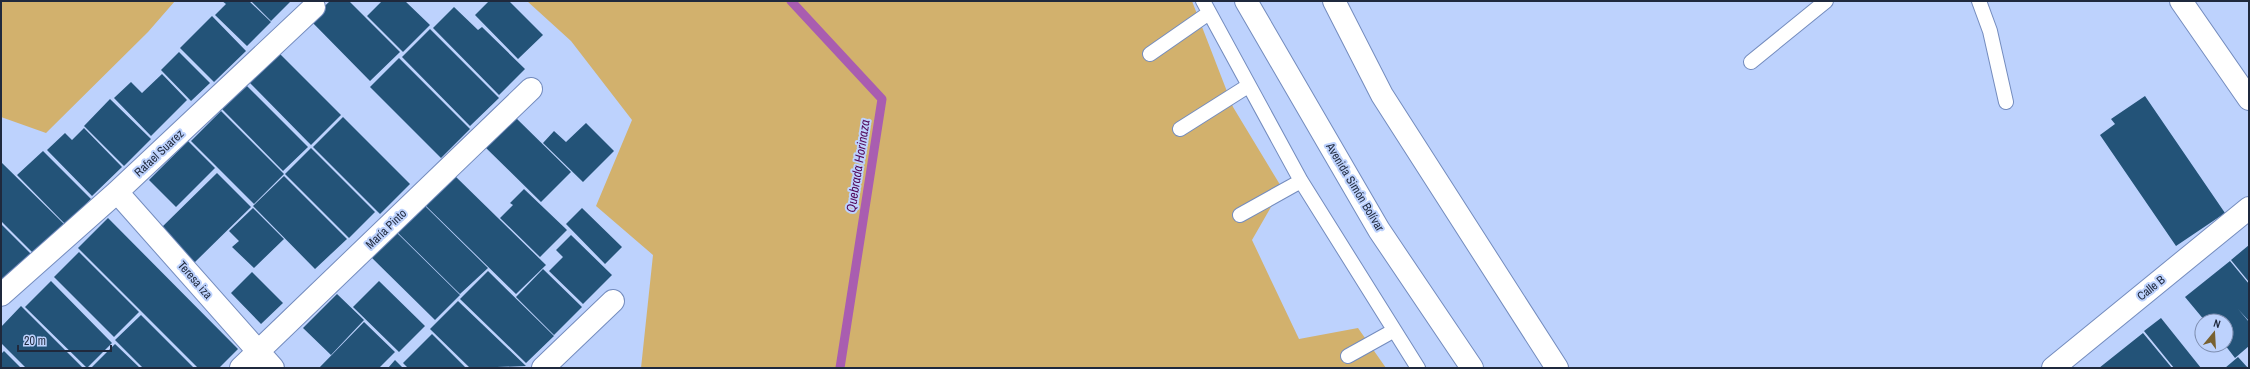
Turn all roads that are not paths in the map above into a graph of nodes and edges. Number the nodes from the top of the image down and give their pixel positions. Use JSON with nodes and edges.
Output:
{"nodes":[{"id":1,"x":1246,"y":1,"type":"edge"},
{"id":2,"x":1334,"y":1,"type":"edge"},
{"id":3,"x":1826,"y":1,"type":"edge"},
{"id":4,"x":1979,"y":1,"type":"edge"},
{"id":5,"x":2181,"y":1,"type":"edge"},
{"id":6,"x":314,"y":7,"type":"dead end"},
{"id":7,"x":1206,"y":7,"type":"edge"},
{"id":8,"x":1150,"y":54,"type":"dead end"},
{"id":9,"x":1751,"y":62,"type":"dead end"},
{"id":10,"x":1248,"y":86,"type":"junction"},
{"id":11,"x":531,"y":90,"type":"dead end"},
{"id":12,"x":2249,"y":99,"type":"edge"},
{"id":13,"x":2006,"y":102,"type":"dead end"},
{"id":14,"x":1180,"y":130,"type":"dead end"},
{"id":15,"x":1301,"y":181,"type":"junction"},
{"id":16,"x":117,"y":192,"type":"junction"},
{"id":17,"x":2249,"y":208,"type":"edge"},
{"id":18,"x":1240,"y":215,"type":"dead end"},
{"id":19,"x":1,"y":295,"type":"edge"},
{"id":20,"x":613,"y":301,"type":"dead end"},
{"id":21,"x":1393,"y":331,"type":"junction"},
{"id":22,"x":258,"y":352,"type":"junction"},
{"id":23,"x":1348,"y":356,"type":"dead end"},
{"id":24,"x":548,"y":366,"type":"edge"},
{"id":25,"x":241,"y":368,"type":"edge"},
{"id":26,"x":273,"y":368,"type":"edge"},
{"id":27,"x":1418,"y":368,"type":"edge"},
{"id":28,"x":1472,"y":368,"type":"edge"},
{"id":29,"x":1557,"y":368,"type":"edge"},
{"id":30,"x":2053,"y":368,"type":"edge"}],
"edges":[{"from":1,"to":28,"type":"main road","name":"Avenida Simón Bolívar"},
{"from":2,"to":29,"type":"main road"},
{"from":3,"to":9,"type":"lane"},
{"from":4,"to":13,"type":"lane"},
{"from":5,"to":12,"type":"main road"},
{"from":6,"to":16,"type":"main road","name":"Rafael Suarez"},
{"from":7,"to":8,"type":"lane"},
{"from":7,"to":10,"type":"lane"},
{"from":10,"to":14,"type":"lane"},
{"from":10,"to":15,"type":"lane"},
{"from":11,"to":22,"type":"main road","name":"María Pinto"},
{"from":15,"to":18,"type":"lane"},
{"from":15,"to":21,"type":"lane"},
{"from":16,"to":19,"type":"main road","name":"Rafael Suarez"},
{"from":16,"to":22,"type":"main road","name":"Teresa iza"},
{"from":17,"to":30,"type":"main road","name":"Calle B"},
{"from":20,"to":24,"type":"main road"},
{"from":21,"to":23,"type":"lane"},
{"from":21,"to":27,"type":"lane"},
{"from":22,"to":25,"type":"main road","name":"María Pinto"},
{"from":22,"to":26,"type":"main road","name":"Teresa iza"}]}
